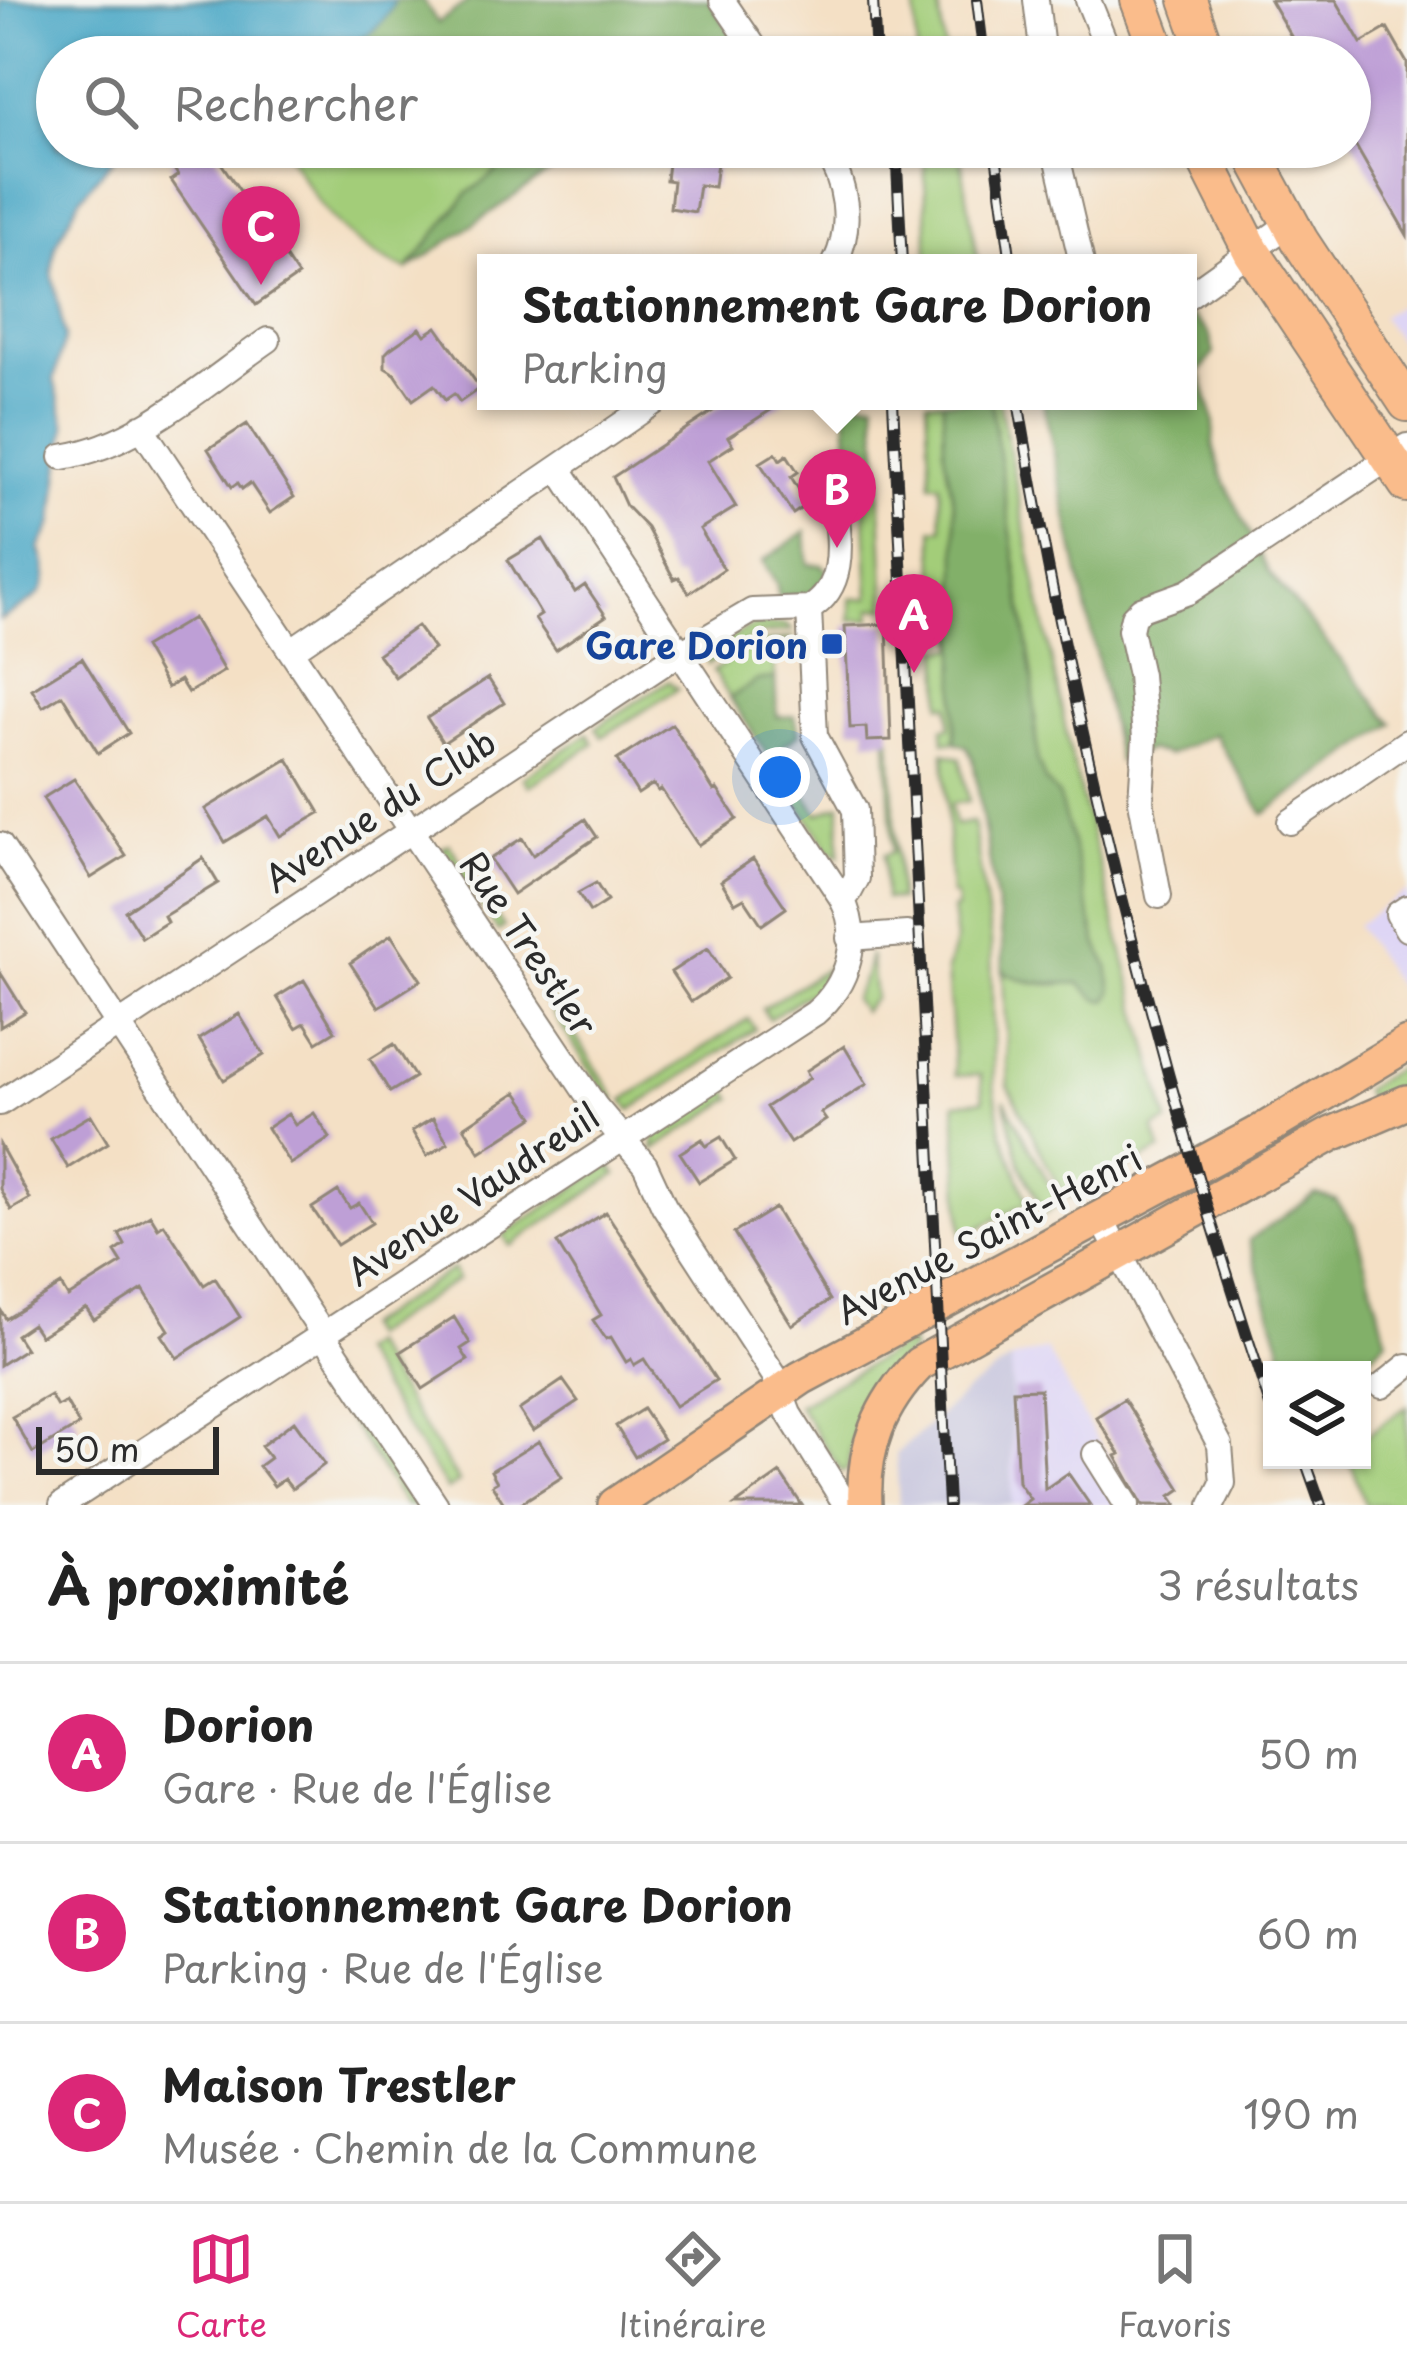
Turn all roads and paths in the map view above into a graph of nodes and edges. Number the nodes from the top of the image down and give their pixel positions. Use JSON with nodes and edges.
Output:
{"nodes":[{"id":1,"x":722,"y":0,"type":"edge"},
{"id":2,"x":1036,"y":0,"type":"edge"},
{"id":3,"x":1088,"y":0,"type":"edge"},
{"id":4,"x":1188,"y":0,"type":"edge"},
{"id":5,"x":1150,"y":4,"type":"edge"},
{"id":6,"x":747,"y":36,"type":"edge"},
{"id":7,"x":1040,"y":36,"type":"edge"},
{"id":8,"x":1102,"y":36,"type":"edge"},
{"id":9,"x":1156,"y":36,"type":"edge"},
{"id":10,"x":1201,"y":36,"type":"edge"},
{"id":11,"x":834,"y":168,"type":"edge"},
{"id":12,"x":1060,"y":168,"type":"edge"},
{"id":13,"x":1210,"y":168,"type":"edge"},
{"id":14,"x":1260,"y":168,"type":"edge"},
{"id":15,"x":1289,"y":224,"type":"junction"},
{"id":16,"x":1252,"y":252,"type":"junction"},
{"id":17,"x":839,"y":254,"type":"edge"},
{"id":18,"x":1080,"y":254,"type":"edge"},
{"id":19,"x":1197,"y":290,"type":"edge"},
{"id":20,"x":268,"y":340,"type":"dead end"},
{"id":21,"x":1407,"y":403,"type":"edge"},
{"id":22,"x":643,"y":410,"type":"edge"},
{"id":23,"x":141,"y":428,"type":"junction"},
{"id":24,"x":62,"y":457,"type":"dead end"},
{"id":25,"x":1401,"y":463,"type":"edge"},
{"id":26,"x":559,"y":469,"type":"junction"},
{"id":27,"x":834,"y":484,"type":"dead end"},
{"id":28,"x":809,"y":609,"type":"junction"},
{"id":29,"x":292,"y":650,"type":"junction"},
{"id":30,"x":681,"y":654,"type":"junction"},
{"id":31,"x":1407,"y":742,"type":"edge"},
{"id":32,"x":1290,"y":822,"type":"dead end"},
{"id":33,"x":414,"y":831,"type":"junction"},
{"id":34,"x":0,"y":845,"type":"edge"},
{"id":35,"x":1160,"y":896,"type":"dead end"},
{"id":36,"x":841,"y":898,"type":"junction"},
{"id":37,"x":1407,"y":908,"type":"edge"},
{"id":38,"x":1407,"y":929,"type":"edge"},
{"id":39,"x":907,"y":934,"type":"dead end"},
{"id":40,"x":849,"y":938,"type":"junction"},
{"id":41,"x":117,"y":1025,"type":"junction"},
{"id":42,"x":1407,"y":1044,"type":"edge"},
{"id":43,"x":1407,"y":1102,"type":"edge"},
{"id":44,"x":0,"y":1103,"type":"edge"},
{"id":45,"x":622,"y":1137,"type":"junction"},
{"id":46,"x":1101,"y":1218,"type":"junction"},
{"id":47,"x":1118,"y":1250,"type":"junction"},
{"id":48,"x":324,"y":1335,"type":"junction"},
{"id":49,"x":1407,"y":1366,"type":"edge"},
{"id":50,"x":1382,"y":1386,"type":"dead end"},
{"id":51,"x":781,"y":1392,"type":"junction"},
{"id":52,"x":1095,"y":1454,"type":"dead end"},
{"id":53,"x":62,"y":1505,"type":"edge"},
{"id":54,"x":436,"y":1505,"type":"edge"},
{"id":55,"x":615,"y":1505,"type":"edge"},
{"id":56,"x":846,"y":1505,"type":"edge"},
{"id":57,"x":866,"y":1505,"type":"edge"},
{"id":58,"x":1127,"y":1505,"type":"edge"},
{"id":59,"x":1213,"y":1505,"type":"edge"}],
"edges":[{"from":1,"to":6,"type":"street"},
{"from":2,"to":7,"type":"street"},
{"from":3,"to":8,"type":"street"},
{"from":4,"to":10,"type":"highway"},
{"from":5,"to":9,"type":"highway"},
{"from":11,"to":17,"type":"street"},
{"from":12,"to":18,"type":"street"},
{"from":13,"to":16,"type":"highway"},
{"from":14,"to":15,"type":"highway"},
{"from":15,"to":16,"type":"street"},
{"from":15,"to":21,"type":"highway"},
{"from":16,"to":19,"type":"street"},
{"from":16,"to":25,"type":"highway"},
{"from":20,"to":23,"type":"street"},
{"from":22,"to":26,"type":"street"},
{"from":23,"to":24,"type":"street"},
{"from":23,"to":29,"type":"street","name":"Rue Trestler"},
{"from":25,"to":35,"type":"street"},
{"from":26,"to":29,"type":"street"},
{"from":26,"to":30,"type":"street"},
{"from":27,"to":28,"type":"street"},
{"from":28,"to":30,"type":"street","name":"Avenue du Club"},
{"from":28,"to":36,"type":"street"},
{"from":29,"to":33,"type":"street","name":"Rue Trestler"},
{"from":30,"to":33,"type":"street","name":"Avenue du Club"},
{"from":30,"to":36,"type":"street"},
{"from":31,"to":32,"type":"street"},
{"from":33,"to":41,"type":"street","name":"Avenue du Club"},
{"from":33,"to":45,"type":"street","name":"Rue Trestler"},
{"from":34,"to":41,"type":"street"},
{"from":36,"to":40,"type":"street","name":"Avenue Vaudreuil"},
{"from":37,"to":38,"type":"street"},
{"from":39,"to":40,"type":"street"},
{"from":40,"to":45,"type":"street","name":"Avenue Vaudreuil"},
{"from":41,"to":44,"type":"street","name":"Avenue du Club"},
{"from":41,"to":48,"type":"street"},
{"from":42,"to":46,"type":"main road","name":"Avenue Saint-Henri"},
{"from":43,"to":47,"type":"main road"},
{"from":45,"to":48,"type":"street","name":"Avenue Vaudreuil"},
{"from":45,"to":51,"type":"street","name":"Rue Trestler"},
{"from":46,"to":47,"type":"street"},
{"from":46,"to":51,"type":"main road","name":"Avenue Saint-Henri"},
{"from":47,"to":57,"type":"main road"},
{"from":47,"to":59,"type":"street"},
{"from":48,"to":53,"type":"street","name":"Avenue Vaudreuil"},
{"from":48,"to":54,"type":"street"},
{"from":49,"to":50,"type":"street"},
{"from":51,"to":55,"type":"main road","name":"Avenue Saint-Henri"},
{"from":51,"to":56,"type":"street","name":"Rue Trestler"},
{"from":52,"to":58,"type":"street"}]}
